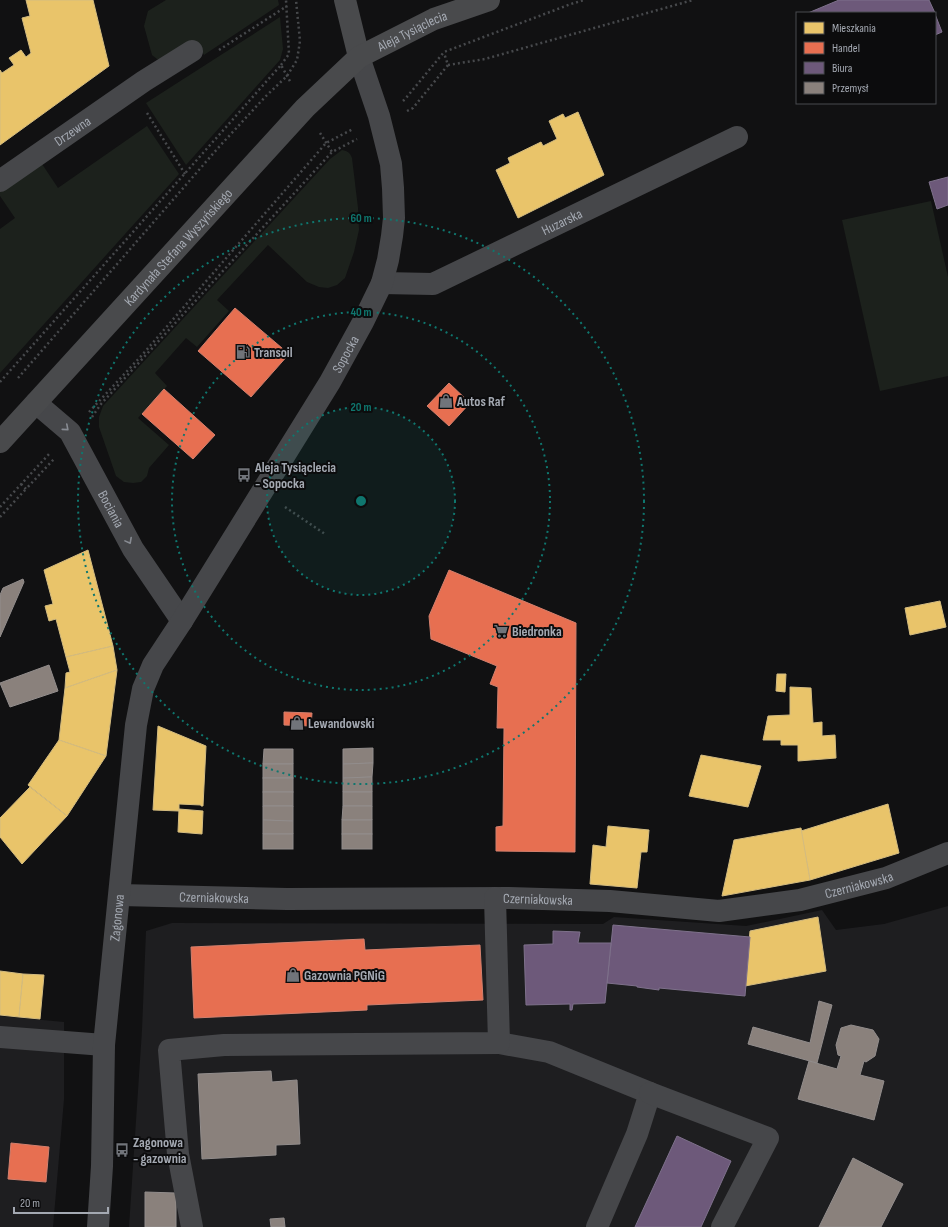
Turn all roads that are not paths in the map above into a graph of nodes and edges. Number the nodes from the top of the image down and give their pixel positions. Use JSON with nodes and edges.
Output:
{"nodes":[{"id":1,"x":345,"y":0,"type":"edge"},
{"id":2,"x":489,"y":0,"type":"edge"},
{"id":3,"x":192,"y":51,"type":"dead end"},
{"id":4,"x":359,"y":57,"type":"junction"},
{"id":5,"x":737,"y":137,"type":"dead end"},
{"id":6,"x":0,"y":181,"type":"edge"},
{"id":7,"x":382,"y":283,"type":"junction"},
{"id":8,"x":36,"y":403,"type":"junction"},
{"id":9,"x":0,"y":442,"type":"edge"},
{"id":10,"x":182,"y":621,"type":"junction"},
{"id":11,"x":948,"y":853,"type":"edge"},
{"id":12,"x":120,"y":895,"type":"junction"},
{"id":13,"x":495,"y":898,"type":"junction"},
{"id":14,"x":0,"y":1037,"type":"edge"},
{"id":15,"x":499,"y":1043,"type":"junction"},
{"id":16,"x":104,"y":1045,"type":"junction"},
{"id":17,"x":650,"y":1093,"type":"junction"},
{"id":18,"x":98,"y":1227,"type":"edge"},
{"id":19,"x":192,"y":1227,"type":"edge"},
{"id":20,"x":597,"y":1227,"type":"edge"},
{"id":21,"x":722,"y":1227,"type":"edge"}],
"edges":[{"from":1,"to":4,"type":"main road"},
{"from":2,"to":4,"type":"main road","name":"Aleja Tysiąclecia"},
{"from":3,"to":6,"type":"street","name":"Drzewna"},
{"from":4,"to":7,"type":"street","name":"Sopocka"},
{"from":4,"to":8,"type":"main road","name":"Kardynała Stefana Wyszyńskiego"},
{"from":5,"to":7,"type":"street","name":"Huzarska"},
{"from":7,"to":10,"type":"street","name":"Sopocka"},
{"from":8,"to":9,"type":"main road","name":"Kardynała Stefana Wyszyńskiego"},
{"from":8,"to":10,"type":"street","name":"Bociania","one_way":true},
{"from":10,"to":12,"type":"street","name":"Zagonowa"},
{"from":11,"to":13,"type":"street","name":"Czerniakowska"},
{"from":12,"to":13,"type":"street","name":"Czerniakowska"},
{"from":12,"to":16,"type":"street","name":"Zagonowa"},
{"from":13,"to":15,"type":"street"},
{"from":14,"to":16,"type":"street"},
{"from":15,"to":17,"type":"street"},
{"from":15,"to":19,"type":"street"},
{"from":16,"to":18,"type":"street","name":"Zagonowa"},
{"from":17,"to":20,"type":"street"},
{"from":17,"to":21,"type":"street"}]}
